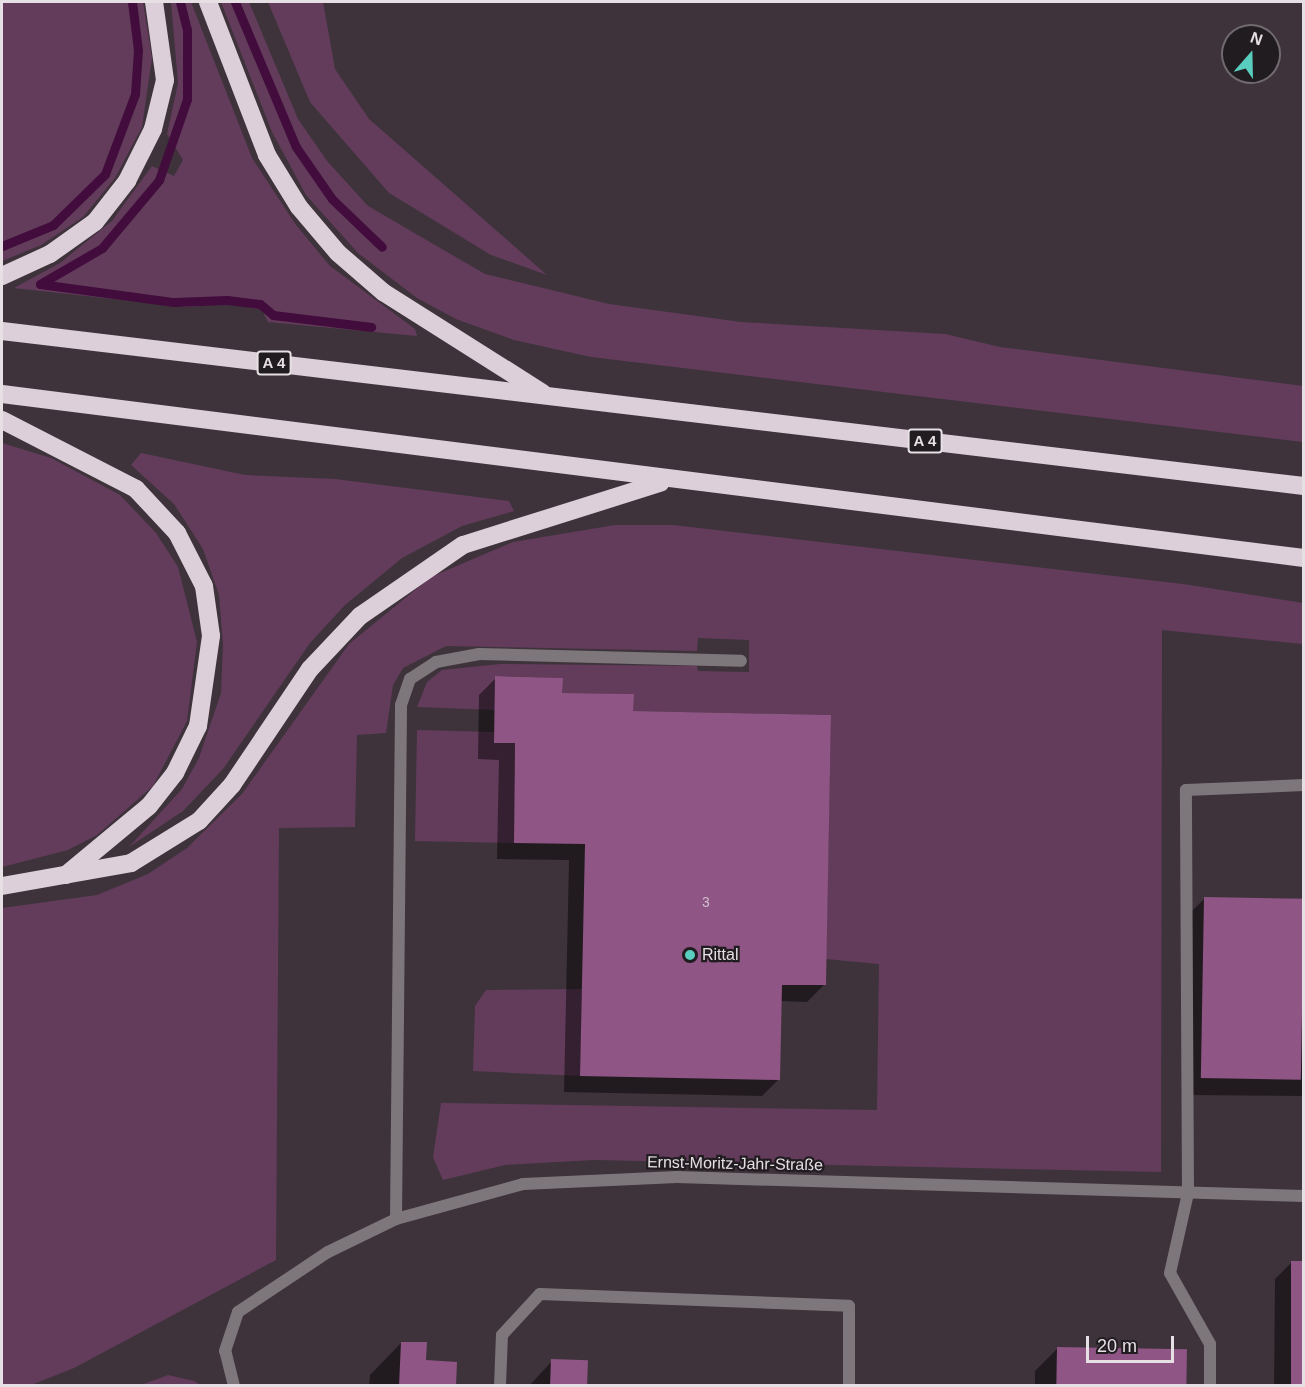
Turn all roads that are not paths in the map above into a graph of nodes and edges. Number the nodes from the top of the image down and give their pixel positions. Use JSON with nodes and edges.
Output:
{"nodes":[{"id":1,"x":154,"y":2,"type":"edge"},
{"id":2,"x":208,"y":2,"type":"edge"},
{"id":3,"x":2,"y":276,"type":"edge"},
{"id":4,"x":2,"y":331,"type":"edge"},
{"id":5,"x":2,"y":394,"type":"edge"},
{"id":6,"x":547,"y":395,"type":"junction"},
{"id":7,"x":2,"y":420,"type":"edge"},
{"id":8,"x":670,"y":480,"type":"junction"},
{"id":9,"x":1304,"y":486,"type":"edge"},
{"id":10,"x":1304,"y":558,"type":"edge"},
{"id":11,"x":741,"y":661,"type":"dead end"},
{"id":12,"x":1304,"y":785,"type":"edge"},
{"id":13,"x":66,"y":875,"type":"junction"},
{"id":14,"x":2,"y":886,"type":"edge"},
{"id":15,"x":1188,"y":1193,"type":"junction"},
{"id":16,"x":1304,"y":1196,"type":"edge"},
{"id":17,"x":396,"y":1219,"type":"junction"},
{"id":18,"x":234,"y":1386,"type":"edge"},
{"id":19,"x":500,"y":1386,"type":"edge"},
{"id":20,"x":849,"y":1386,"type":"edge"},
{"id":21,"x":1210,"y":1386,"type":"edge"}],
"edges":[{"from":1,"to":3,"type":"highway"},
{"from":2,"to":6,"type":"highway"},
{"from":4,"to":6,"type":"highway","number":"A 4"},
{"from":5,"to":8,"type":"highway"},
{"from":6,"to":9,"type":"highway","number":"A 4"},
{"from":7,"to":13,"type":"highway"},
{"from":8,"to":10,"type":"highway"},
{"from":8,"to":13,"type":"highway"},
{"from":11,"to":17,"type":"street"},
{"from":12,"to":15,"type":"street"},
{"from":13,"to":14,"type":"highway"},
{"from":15,"to":16,"type":"street","name":"Ernst-Moritz-Jahr-Straße"},
{"from":15,"to":17,"type":"street","name":"Ernst-Moritz-Jahr-Straße"},
{"from":15,"to":21,"type":"street"},
{"from":17,"to":18,"type":"street","name":"Ernst-Moritz-Jahr-Straße"},
{"from":19,"to":20,"type":"street"}]}
